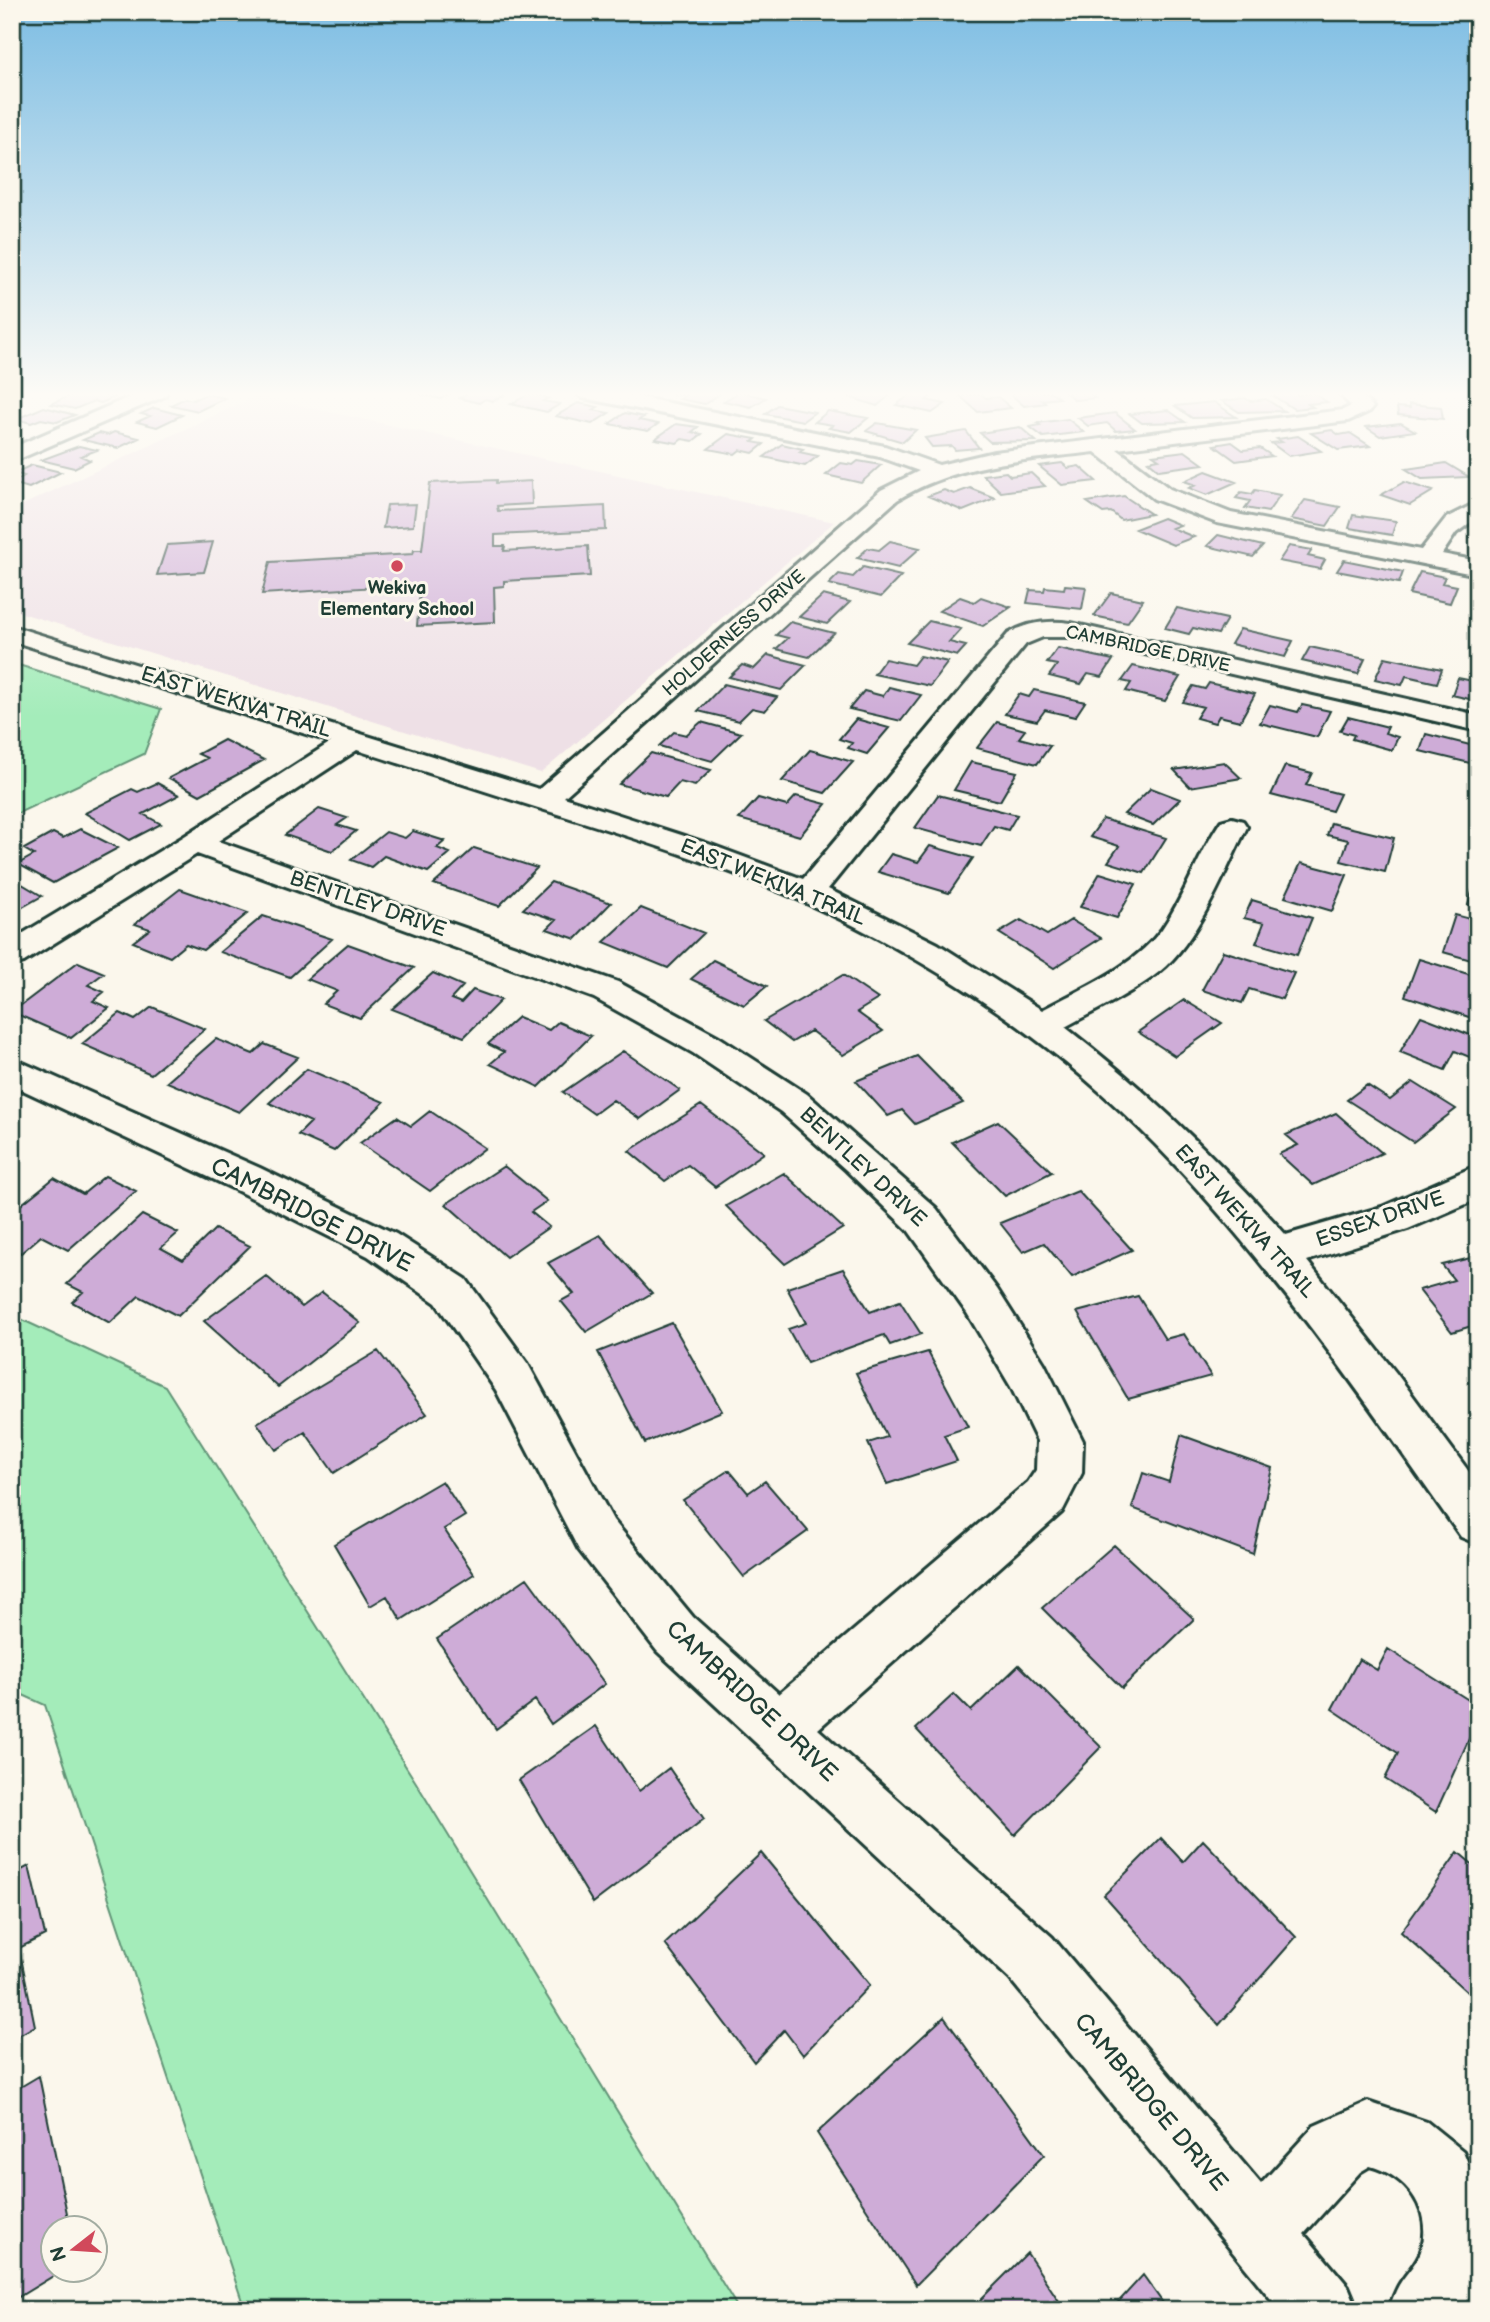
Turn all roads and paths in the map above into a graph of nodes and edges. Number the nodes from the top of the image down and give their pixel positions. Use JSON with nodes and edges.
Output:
{"nodes":[{"id":1,"x":883,"y":500,"type":"edge"},
{"id":2,"x":1178,"y":500,"type":"edge"},
{"id":3,"x":1478,"y":509,"type":"edge"},
{"id":4,"x":1428,"y":558,"type":"junction"},
{"id":5,"x":1478,"y":568,"type":"edge"},
{"id":6,"x":12,"y":633,"type":"edge"},
{"id":7,"x":1478,"y":723,"type":"edge"},
{"id":8,"x":354,"y":739,"type":"junction"},
{"id":9,"x":544,"y":800,"type":"junction"},
{"id":10,"x":1232,"y":827,"type":"dead end"},
{"id":11,"x":194,"y":843,"type":"junction"},
{"id":12,"x":810,"y":892,"type":"junction"},
{"id":13,"x":12,"y":955,"type":"edge"},
{"id":14,"x":1041,"y":1025,"type":"junction"},
{"id":15,"x":12,"y":1070,"type":"edge"},
{"id":16,"x":1478,"y":1179,"type":"edge"},
{"id":17,"x":1280,"y":1253,"type":"junction"},
{"id":18,"x":1478,"y":1521,"type":"edge"},
{"id":19,"x":780,"y":1727,"type":"junction"},
{"id":20,"x":1261,"y":2233,"type":"junction"},
{"id":21,"x":1324,"y":2310,"type":"edge"},
{"id":22,"x":1422,"y":2310,"type":"edge"}],
"edges":[{"from":1,"to":9,"type":"street","name":"HOLDERNESS DRIVE"},
{"from":2,"to":4,"type":"street"},
{"from":3,"to":4,"type":"street"},
{"from":4,"to":5,"type":"street"},
{"from":6,"to":8,"type":"street","name":"EAST WEKIVA TRAIL"},
{"from":7,"to":12,"type":"street","name":"CAMBRIDGE DRIVE"},
{"from":8,"to":9,"type":"street","name":"EAST WEKIVA TRAIL"},
{"from":8,"to":11,"type":"street"},
{"from":9,"to":12,"type":"street","name":"EAST WEKIVA TRAIL"},
{"from":10,"to":14,"type":"street"},
{"from":11,"to":13,"type":"street"},
{"from":11,"to":19,"type":"street","name":"BENTLEY DRIVE"},
{"from":12,"to":14,"type":"street","name":"EAST WEKIVA TRAIL"},
{"from":14,"to":17,"type":"street","name":"EAST WEKIVA TRAIL"},
{"from":15,"to":19,"type":"street","name":"CAMBRIDGE DRIVE"},
{"from":16,"to":17,"type":"street","name":"ESSEX DRIVE"},
{"from":17,"to":18,"type":"street","name":"EAST WEKIVA TRAIL"},
{"from":19,"to":20,"type":"street","name":"CAMBRIDGE DRIVE"},
{"from":20,"to":21,"type":"street","name":"CAMBRIDGE DRIVE"},
{"from":20,"to":22,"type":"street"}]}
